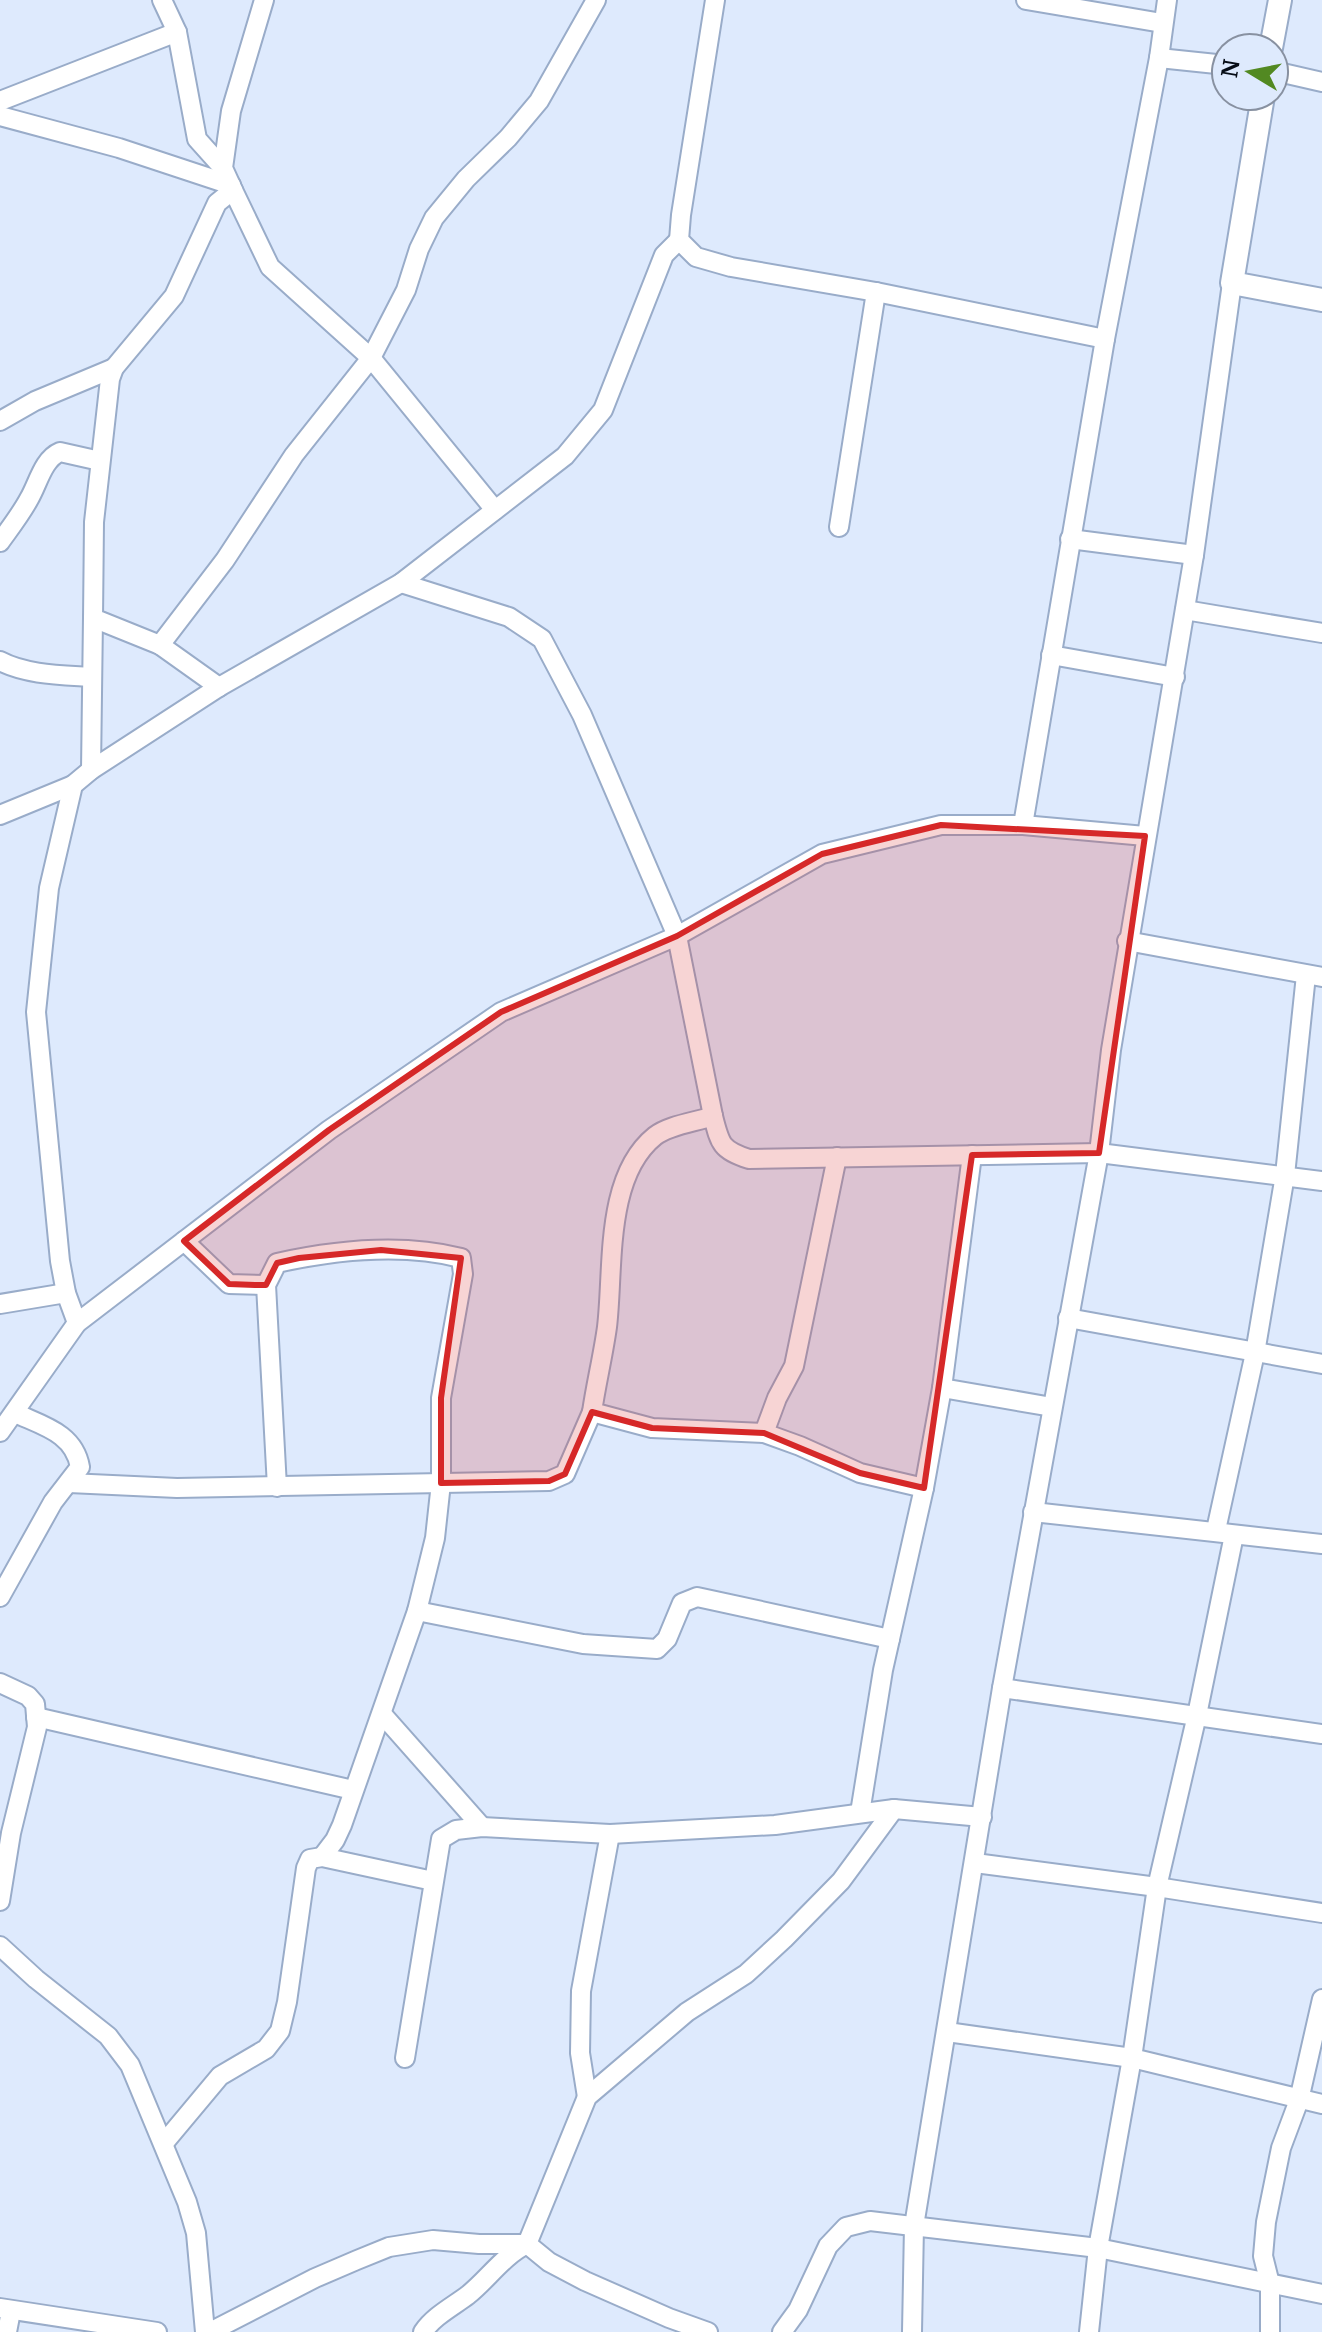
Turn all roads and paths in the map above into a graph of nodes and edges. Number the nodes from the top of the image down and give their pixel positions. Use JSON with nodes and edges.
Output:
{"nodes":[{"id":1,"x":162,"y":0,"type":"edge"},
{"id":2,"x":264,"y":0,"type":"edge"},
{"id":3,"x":596,"y":0,"type":"edge"},
{"id":4,"x":715,"y":0,"type":"edge"},
{"id":5,"x":1026,"y":0,"type":"edge"},
{"id":6,"x":1167,"y":0,"type":"edge"},
{"id":7,"x":1280,"y":0,"type":"edge"},
{"id":8,"x":1162,"y":23,"type":"junction"},
{"id":9,"x":177,"y":32,"type":"junction"},
{"id":10,"x":1274,"y":32,"type":"edge"},
{"id":11,"x":1159,"y":58,"type":"junction"},
{"id":12,"x":1210,"y":63,"type":"edge"},
{"id":13,"x":1290,"y":75,"type":"edge"},
{"id":14,"x":1322,"y":82,"type":"edge"},
{"id":15,"x":0,"y":101,"type":"edge"},
{"id":16,"x":1260,"y":112,"type":"edge"},
{"id":17,"x":0,"y":116,"type":"edge"},
{"id":18,"x":229,"y":181,"type":"junction"},
{"id":19,"x":679,"y":240,"type":"junction"},
{"id":20,"x":1232,"y":283,"type":"junction"},
{"id":21,"x":876,"y":292,"type":"junction"},
{"id":22,"x":1322,"y":300,"type":"edge"},
{"id":23,"x":1105,"y":339,"type":"junction"},
{"id":24,"x":371,"y":358,"type":"junction"},
{"id":25,"x":114,"y":368,"type":"junction"},
{"id":26,"x":0,"y":421,"type":"edge"},
{"id":27,"x":100,"y":461,"type":"junction"},
{"id":28,"x":495,"y":510,"type":"junction"},
{"id":29,"x":839,"y":527,"type":"dead end"},
{"id":30,"x":1070,"y":539,"type":"junction"},
{"id":31,"x":0,"y":542,"type":"edge"},
{"id":32,"x":1194,"y":555,"type":"junction"},
{"id":33,"x":401,"y":583,"type":"junction"},
{"id":34,"x":1185,"y":610,"type":"junction"},
{"id":35,"x":93,"y":618,"type":"junction"},
{"id":36,"x":1322,"y":633,"type":"edge"},
{"id":37,"x":160,"y":645,"type":"junction"},
{"id":38,"x":1051,"y":655,"type":"junction"},
{"id":39,"x":0,"y":661,"type":"edge"},
{"id":40,"x":92,"y":677,"type":"junction"},
{"id":41,"x":1175,"y":677,"type":"junction"},
{"id":42,"x":219,"y":687,"type":"junction"},
{"id":43,"x":91,"y":770,"type":"junction"},
{"id":44,"x":73,"y":785,"type":"junction"},
{"id":45,"x":0,"y":815,"type":"edge"},
{"id":46,"x":1023,"y":825,"type":"junction"},
{"id":47,"x":1145,"y":836,"type":"junction"},
{"id":48,"x":677,"y":936,"type":"junction"},
{"id":49,"x":1127,"y":941,"type":"junction"},
{"id":50,"x":1314,"y":976,"type":"edge"},
{"id":51,"x":713,"y":1116,"type":"junction"},
{"id":52,"x":1099,"y":1153,"type":"junction"},
{"id":53,"x":972,"y":1155,"type":"junction"},
{"id":54,"x":837,"y":1157,"type":"junction"},
{"id":55,"x":1285,"y":1175,"type":"junction"},
{"id":56,"x":1322,"y":1181,"type":"edge"},
{"id":57,"x":184,"y":1241,"type":"junction"},
{"id":58,"x":266,"y":1285,"type":"junction"},
{"id":59,"x":66,"y":1293,"type":"junction"},
{"id":60,"x":0,"y":1304,"type":"edge"},
{"id":61,"x":1068,"y":1318,"type":"junction"},
{"id":62,"x":77,"y":1323,"type":"junction"},
{"id":63,"x":1255,"y":1353,"type":"junction"},
{"id":64,"x":1322,"y":1364,"type":"edge"},
{"id":65,"x":942,"y":1388,"type":"junction"},
{"id":66,"x":1052,"y":1407,"type":"junction"},
{"id":67,"x":592,"y":1412,"type":"junction"},
{"id":68,"x":15,"y":1413,"type":"junction"},
{"id":69,"x":0,"y":1432,"type":"edge"},
{"id":70,"x":764,"y":1433,"type":"junction"},
{"id":71,"x":69,"y":1483,"type":"junction"},
{"id":72,"x":441,"y":1483,"type":"junction"},
{"id":73,"x":277,"y":1487,"type":"junction"},
{"id":74,"x":924,"y":1488,"type":"junction"},
{"id":75,"x":1033,"y":1512,"type":"junction"},
{"id":76,"x":1225,"y":1533,"type":"junction"},
{"id":77,"x":1322,"y":1544,"type":"edge"},
{"id":78,"x":0,"y":1597,"type":"edge"},
{"id":79,"x":417,"y":1611,"type":"junction"},
{"id":80,"x":890,"y":1639,"type":"junction"},
{"id":81,"x":0,"y":1683,"type":"edge"},
{"id":82,"x":1002,"y":1688,"type":"junction"},
{"id":83,"x":382,"y":1714,"type":"junction"},
{"id":84,"x":1197,"y":1715,"type":"junction"},
{"id":85,"x":36,"y":1717,"type":"junction"},
{"id":86,"x":1322,"y":1734,"type":"edge"},
{"id":87,"x":353,"y":1790,"type":"junction"},
{"id":88,"x":894,"y":1809,"type":"junction"},
{"id":89,"x":860,"y":1813,"type":"junction"},
{"id":90,"x":982,"y":1817,"type":"junction"},
{"id":91,"x":482,"y":1827,"type":"junction"},
{"id":92,"x":610,"y":1834,"type":"junction"},
{"id":93,"x":322,"y":1857,"type":"junction"},
{"id":94,"x":975,"y":1863,"type":"junction"},
{"id":95,"x":433,"y":1881,"type":"junction"},
{"id":96,"x":1157,"y":1887,"type":"junction"},
{"id":97,"x":0,"y":1901,"type":"edge"},
{"id":98,"x":1322,"y":1913,"type":"edge"},
{"id":99,"x":0,"y":1946,"type":"edge"},
{"id":100,"x":1322,"y":1999,"type":"edge"},
{"id":101,"x":947,"y":2032,"type":"junction"},
{"id":102,"x":405,"y":2058,"type":"dead end"},
{"id":103,"x":1132,"y":2058,"type":"junction"},
{"id":104,"x":587,"y":2097,"type":"junction"},
{"id":105,"x":1299,"y":2100,"type":"junction"},
{"id":106,"x":1322,"y":2104,"type":"edge"},
{"id":107,"x":164,"y":2143,"type":"junction"},
{"id":108,"x":914,"y":2226,"type":"junction"},
{"id":109,"x":527,"y":2244,"type":"junction"},
{"id":110,"x":1098,"y":2248,"type":"junction"},
{"id":111,"x":1270,"y":2284,"type":"junction"},
{"id":112,"x":1322,"y":2294,"type":"edge"},
{"id":113,"x":6,"y":2309,"type":"edge"},
{"id":114,"x":7,"y":2332,"type":"edge"},
{"id":115,"x":157,"y":2332,"type":"edge"},
{"id":116,"x":208,"y":2332,"type":"edge"},
{"id":117,"x":423,"y":2332,"type":"edge"},
{"id":118,"x":708,"y":2332,"type":"edge"},
{"id":119,"x":782,"y":2332,"type":"edge"},
{"id":120,"x":912,"y":2332,"type":"edge"},
{"id":121,"x":1089,"y":2332,"type":"edge"},
{"id":122,"x":1270,"y":2332,"type":"edge"}],
"edges":[{"from":1,"to":9,"type":"street"},
{"from":2,"to":18,"type":"street"},
{"from":3,"to":24,"type":"street"},
{"from":4,"to":19,"type":"street"},
{"from":5,"to":8,"type":"street"},
{"from":6,"to":8,"type":"street"},
{"from":7,"to":10,"type":"street"},
{"from":8,"to":11,"type":"street"},
{"from":9,"to":15,"type":"street"},
{"from":9,"to":18,"type":"street"},
{"from":11,"to":12,"type":"street"},
{"from":11,"to":23,"type":"street"},
{"from":13,"to":14,"type":"street"},
{"from":16,"to":20,"type":"street"},
{"from":17,"to":18,"type":"street"},
{"from":18,"to":24,"type":"street"},
{"from":18,"to":25,"type":"street"},
{"from":19,"to":21,"type":"street"},
{"from":19,"to":28,"type":"street"},
{"from":20,"to":22,"type":"street"},
{"from":20,"to":32,"type":"street"},
{"from":21,"to":23,"type":"street"},
{"from":21,"to":29,"type":"street"},
{"from":23,"to":30,"type":"street"},
{"from":24,"to":28,"type":"street"},
{"from":24,"to":37,"type":"street"},
{"from":25,"to":26,"type":"street"},
{"from":25,"to":27,"type":"street"},
{"from":27,"to":31,"type":"street"},
{"from":27,"to":35,"type":"street"},
{"from":28,"to":33,"type":"street"},
{"from":30,"to":32,"type":"street"},
{"from":30,"to":38,"type":"street"},
{"from":32,"to":34,"type":"street"},
{"from":33,"to":42,"type":"street"},
{"from":33,"to":48,"type":"street"},
{"from":34,"to":36,"type":"street"},
{"from":34,"to":41,"type":"street"},
{"from":35,"to":37,"type":"street"},
{"from":35,"to":40,"type":"street"},
{"from":37,"to":42,"type":"street"},
{"from":38,"to":41,"type":"street"},
{"from":38,"to":46,"type":"street"},
{"from":39,"to":40,"type":"street"},
{"from":40,"to":43,"type":"street"},
{"from":41,"to":47,"type":"street"},
{"from":42,"to":43,"type":"street"},
{"from":43,"to":44,"type":"street"},
{"from":44,"to":45,"type":"street"},
{"from":44,"to":59,"type":"street"},
{"from":46,"to":47,"type":"street"},
{"from":46,"to":48,"type":"street"},
{"from":47,"to":49,"type":"street"},
{"from":48,"to":51,"type":"street"},
{"from":48,"to":57,"type":"street"},
{"from":49,"to":50,"type":"street"},
{"from":49,"to":52,"type":"street"},
{"from":50,"to":55,"type":"street"},
{"from":51,"to":54,"type":"street"},
{"from":51,"to":67,"type":"street"},
{"from":52,"to":53,"type":"street"},
{"from":52,"to":55,"type":"street"},
{"from":52,"to":61,"type":"street"},
{"from":53,"to":54,"type":"street"},
{"from":53,"to":65,"type":"street"},
{"from":54,"to":70,"type":"street"},
{"from":55,"to":56,"type":"street"},
{"from":55,"to":63,"type":"street"},
{"from":57,"to":58,"type":"street"},
{"from":57,"to":62,"type":"street"},
{"from":58,"to":72,"type":"street"},
{"from":58,"to":73,"type":"street"},
{"from":59,"to":60,"type":"street"},
{"from":59,"to":62,"type":"street"},
{"from":61,"to":63,"type":"street"},
{"from":61,"to":66,"type":"street"},
{"from":62,"to":68,"type":"street"},
{"from":63,"to":64,"type":"street"},
{"from":63,"to":76,"type":"street"},
{"from":65,"to":66,"type":"street"},
{"from":65,"to":74,"type":"street"},
{"from":66,"to":75,"type":"street"},
{"from":67,"to":70,"type":"street"},
{"from":67,"to":72,"type":"street"},
{"from":68,"to":69,"type":"street"},
{"from":68,"to":71,"type":"street"},
{"from":70,"to":74,"type":"street"},
{"from":71,"to":73,"type":"street"},
{"from":71,"to":78,"type":"street"},
{"from":72,"to":73,"type":"street"},
{"from":72,"to":79,"type":"street"},
{"from":74,"to":80,"type":"street"},
{"from":75,"to":76,"type":"street"},
{"from":75,"to":82,"type":"street"},
{"from":76,"to":77,"type":"street"},
{"from":76,"to":84,"type":"street"},
{"from":79,"to":80,"type":"street"},
{"from":79,"to":83,"type":"street"},
{"from":80,"to":89,"type":"street"},
{"from":81,"to":85,"type":"street"},
{"from":82,"to":84,"type":"street"},
{"from":82,"to":90,"type":"street"},
{"from":83,"to":87,"type":"street"},
{"from":83,"to":91,"type":"street"},
{"from":84,"to":86,"type":"street"},
{"from":84,"to":96,"type":"street"},
{"from":85,"to":87,"type":"street"},
{"from":85,"to":97,"type":"street"},
{"from":87,"to":93,"type":"street"},
{"from":88,"to":89,"type":"street"},
{"from":88,"to":90,"type":"street"},
{"from":88,"to":104,"type":"street"},
{"from":89,"to":92,"type":"street"},
{"from":90,"to":94,"type":"street"},
{"from":91,"to":92,"type":"street"},
{"from":91,"to":95,"type":"street"},
{"from":92,"to":104,"type":"street"},
{"from":93,"to":95,"type":"street"},
{"from":93,"to":107,"type":"street"},
{"from":94,"to":96,"type":"street"},
{"from":94,"to":101,"type":"street"},
{"from":95,"to":102,"type":"street"},
{"from":96,"to":98,"type":"street"},
{"from":96,"to":103,"type":"street"},
{"from":99,"to":107,"type":"street"},
{"from":100,"to":105,"type":"street"},
{"from":101,"to":103,"type":"street"},
{"from":101,"to":108,"type":"street"},
{"from":103,"to":105,"type":"street"},
{"from":103,"to":110,"type":"street"},
{"from":104,"to":109,"type":"street"},
{"from":105,"to":106,"type":"street"},
{"from":105,"to":111,"type":"street"},
{"from":107,"to":116,"type":"street"},
{"from":108,"to":110,"type":"street"},
{"from":108,"to":119,"type":"street"},
{"from":108,"to":120,"type":"street"},
{"from":109,"to":116,"type":"street"},
{"from":109,"to":117,"type":"street"},
{"from":109,"to":118,"type":"street"},
{"from":110,"to":111,"type":"street"},
{"from":110,"to":121,"type":"street"},
{"from":111,"to":112,"type":"street"},
{"from":111,"to":122,"type":"street"},
{"from":113,"to":114,"type":"street"},
{"from":113,"to":115,"type":"street"}]}
